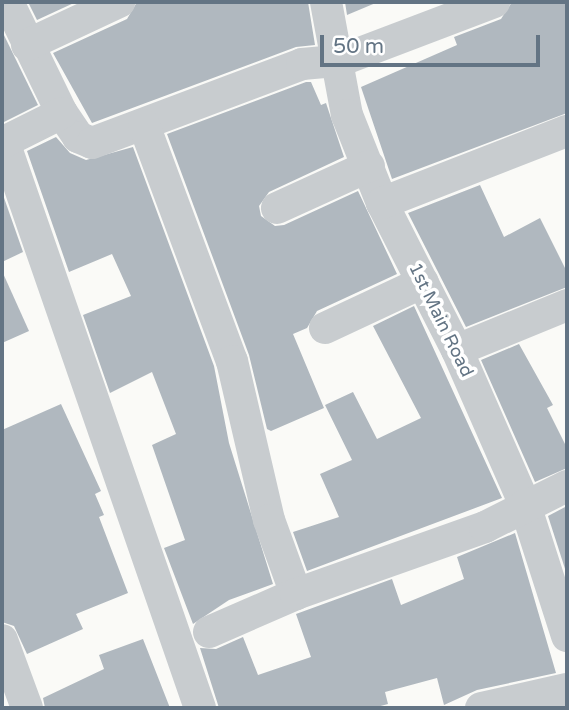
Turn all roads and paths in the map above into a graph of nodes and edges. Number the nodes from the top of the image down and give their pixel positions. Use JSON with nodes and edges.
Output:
{"nodes":[{"id":1,"x":8,"y":2,"type":"edge"},
{"id":2,"x":120,"y":2,"type":"edge"},
{"id":3,"x":326,"y":2,"type":"edge"},
{"id":4,"x":494,"y":2,"type":"edge"},
{"id":5,"x":27,"y":45,"type":"junction"},
{"id":6,"x":339,"y":61,"type":"junction"},
{"id":7,"x":62,"y":113,"type":"junction"},
{"id":8,"x":144,"y":125,"type":"junction"},
{"id":9,"x":567,"y":131,"type":"edge"},
{"id":10,"x":3,"y":143,"type":"edge"},
{"id":11,"x":369,"y":166,"type":"junction"},
{"id":12,"x":382,"y":204,"type":"junction"},
{"id":13,"x":277,"y":208,"type":"dead end"},
{"id":14,"x":423,"y":282,"type":"junction"},
{"id":15,"x":567,"y":305,"type":"edge"},
{"id":16,"x":325,"y":328,"type":"dead end"},
{"id":17,"x":457,"y":350,"type":"junction"},
{"id":18,"x":567,"y":486,"type":"edge"},
{"id":19,"x":525,"y":505,"type":"junction"},
{"id":20,"x":296,"y":594,"type":"junction"},
{"id":21,"x":209,"y":632,"type":"dead end"},
{"id":22,"x":567,"y":636,"type":"edge"},
{"id":23,"x":2,"y":640,"type":"edge"},
{"id":24,"x":567,"y":689,"type":"edge"},
{"id":25,"x":27,"y":708,"type":"edge"},
{"id":26,"x":200,"y":708,"type":"edge"},
{"id":27,"x":483,"y":708,"type":"edge"}],
"edges":[{"from":1,"to":5,"type":"street"},
{"from":2,"to":5,"type":"street"},
{"from":3,"to":6,"type":"street","name":"1st Main Road"},
{"from":4,"to":6,"type":"street"},
{"from":5,"to":7,"type":"street"},
{"from":6,"to":8,"type":"street"},
{"from":6,"to":11,"type":"street","name":"1st Main Road"},
{"from":7,"to":8,"type":"street"},
{"from":7,"to":10,"type":"street"},
{"from":8,"to":20,"type":"street"},
{"from":9,"to":12,"type":"street"},
{"from":10,"to":26,"type":"street"},
{"from":11,"to":12,"type":"street","name":"1st Main Road"},
{"from":11,"to":13,"type":"street"},
{"from":12,"to":14,"type":"street","name":"1st Main Road"},
{"from":14,"to":16,"type":"street"},
{"from":14,"to":17,"type":"street","name":"1st Main Road"},
{"from":15,"to":17,"type":"street"},
{"from":17,"to":19,"type":"street","name":"1st Main Road"},
{"from":18,"to":19,"type":"street"},
{"from":19,"to":20,"type":"street"},
{"from":19,"to":22,"type":"street","name":"1st Main Road"},
{"from":20,"to":21,"type":"street"},
{"from":23,"to":25,"type":"street"},
{"from":24,"to":27,"type":"street"}]}
